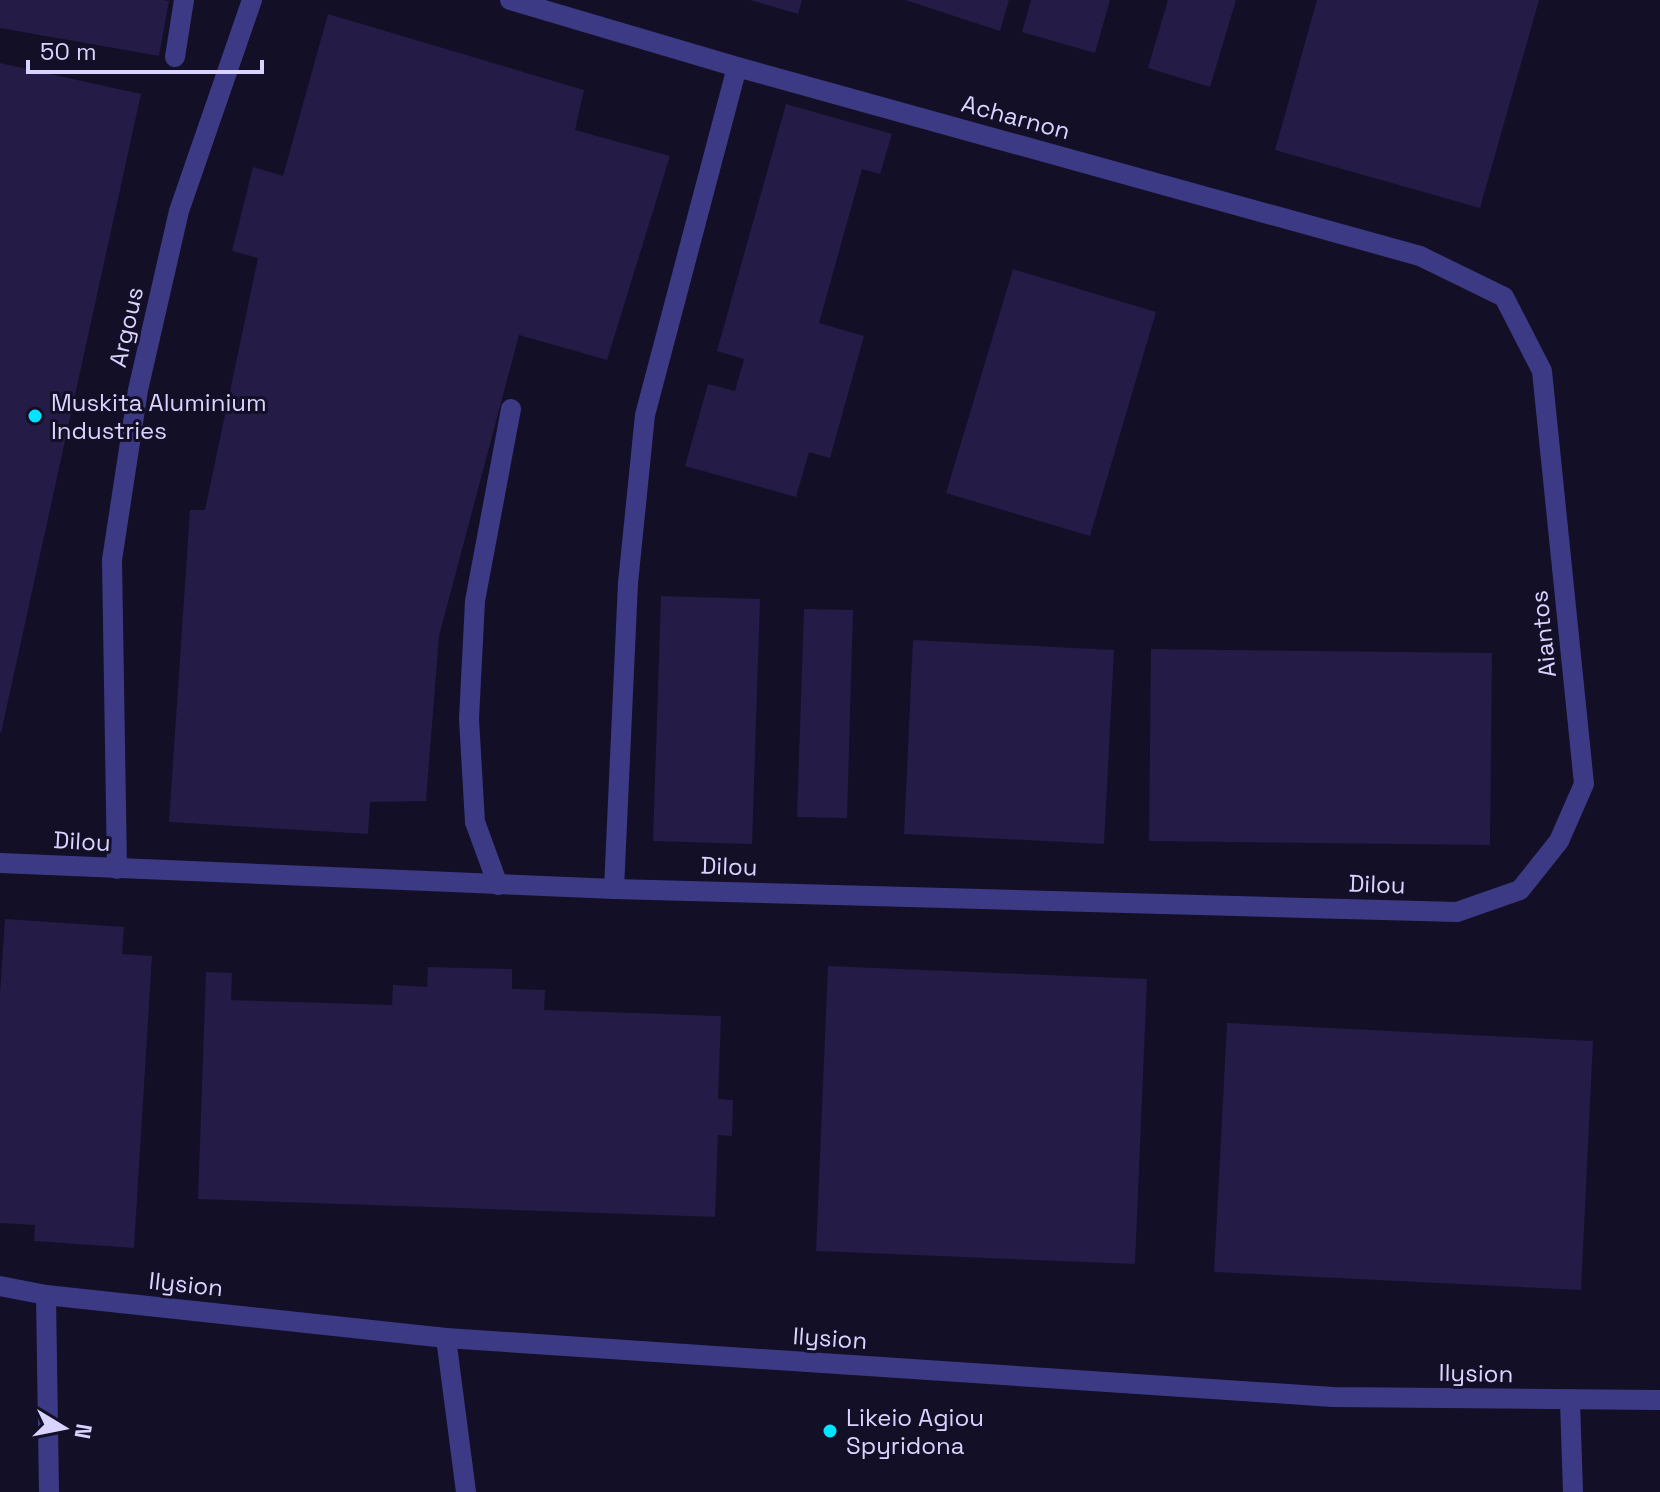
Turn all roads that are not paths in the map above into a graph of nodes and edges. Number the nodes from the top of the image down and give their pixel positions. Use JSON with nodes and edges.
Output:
{"nodes":[{"id":1,"x":184,"y":0,"type":"edge"},
{"id":2,"x":252,"y":0,"type":"edge"},
{"id":3,"x":510,"y":0,"type":"edge"},
{"id":4,"x":175,"y":57,"type":"dead end"},
{"id":5,"x":737,"y":67,"type":"junction"},
{"id":6,"x":1504,"y":297,"type":"joint"},
{"id":7,"x":511,"y":409,"type":"dead end"},
{"id":8,"x":0,"y":863,"type":"edge"},
{"id":9,"x":117,"y":869,"type":"junction"},
{"id":10,"x":498,"y":885,"type":"junction"},
{"id":11,"x":614,"y":889,"type":"junction"},
{"id":12,"x":1457,"y":912,"type":"joint"},
{"id":13,"x":0,"y":1286,"type":"edge"},
{"id":14,"x":46,"y":1295,"type":"junction"},
{"id":15,"x":446,"y":1338,"type":"junction"},
{"id":16,"x":1660,"y":1400,"type":"edge"},
{"id":17,"x":1570,"y":1401,"type":"junction"},
{"id":18,"x":49,"y":1492,"type":"edge"},
{"id":19,"x":466,"y":1492,"type":"edge"},
{"id":20,"x":1573,"y":1492,"type":"edge"}],
"edges":[{"from":1,"to":4,"type":"street"},
{"from":2,"to":9,"type":"street","name":"Argous"},
{"from":3,"to":5,"type":"street","name":"Acharnon"},
{"from":5,"to":6,"type":"street","name":"Acharnon"},
{"from":5,"to":11,"type":"street"},
{"from":6,"to":12,"type":"street","name":"Aiantos"},
{"from":7,"to":10,"type":"street"},
{"from":8,"to":9,"type":"street","name":"Dilou"},
{"from":9,"to":10,"type":"street","name":"Dilou"},
{"from":10,"to":11,"type":"street","name":"Dilou"},
{"from":11,"to":12,"type":"street","name":"Dilou"},
{"from":13,"to":14,"type":"street","name":"Ilysion"},
{"from":14,"to":15,"type":"street","name":"Ilysion"},
{"from":14,"to":18,"type":"street"},
{"from":15,"to":17,"type":"street","name":"Ilysion"},
{"from":15,"to":19,"type":"street"},
{"from":16,"to":17,"type":"street","name":"Ilysion"},
{"from":17,"to":20,"type":"street"}]}
